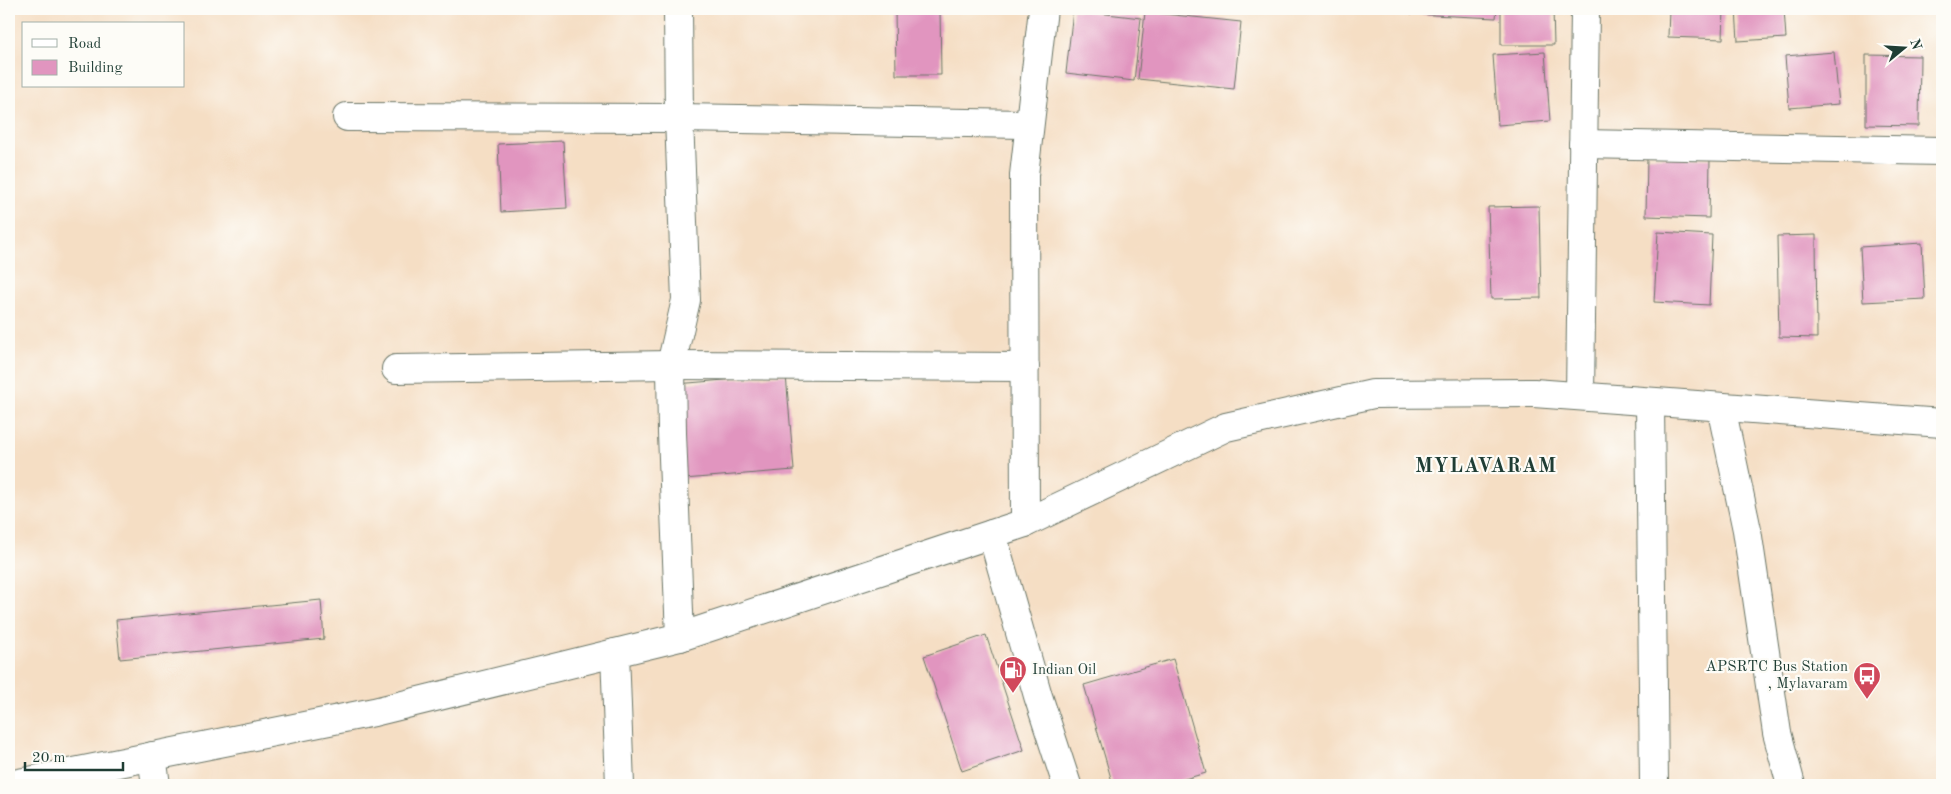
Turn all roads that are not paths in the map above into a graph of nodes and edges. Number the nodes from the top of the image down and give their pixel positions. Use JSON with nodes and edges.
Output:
{"nodes":[{"id":1,"x":678,"y":9,"type":"edge"},
{"id":2,"x":1043,"y":9,"type":"edge"},
{"id":3,"x":1585,"y":9,"type":"edge"},
{"id":4,"x":347,"y":117,"type":"dead end"},
{"id":5,"x":679,"y":118,"type":"junction"},
{"id":6,"x":1030,"y":124,"type":"junction"},
{"id":7,"x":1584,"y":144,"type":"junction"},
{"id":8,"x":1942,"y":151,"type":"edge"},
{"id":9,"x":671,"y":365,"type":"junction"},
{"id":10,"x":1024,"y":367,"type":"junction"},
{"id":11,"x":396,"y":368,"type":"dead end"},
{"id":12,"x":1580,"y":396,"type":"junction"},
{"id":13,"x":1650,"y":402,"type":"junction"},
{"id":14,"x":1722,"y":407,"type":"junction"},
{"id":15,"x":1942,"y":423,"type":"edge"},
{"id":16,"x":1025,"y":523,"type":"junction"},
{"id":17,"x":992,"y":534,"type":"junction"},
{"id":18,"x":680,"y":637,"type":"junction"},
{"id":19,"x":615,"y":653,"type":"junction"},
{"id":20,"x":152,"y":756,"type":"junction"},
{"id":21,"x":67,"y":779,"type":"edge"},
{"id":22,"x":9,"y":785,"type":"edge"},
{"id":23,"x":156,"y":785,"type":"edge"},
{"id":24,"x":620,"y":785,"type":"edge"},
{"id":25,"x":1067,"y":785,"type":"edge"},
{"id":26,"x":1654,"y":785,"type":"edge"},
{"id":27,"x":1791,"y":785,"type":"edge"}],
"edges":[{"from":1,"to":5,"type":"street"},
{"from":2,"to":6,"type":"street"},
{"from":3,"to":7,"type":"street"},
{"from":4,"to":5,"type":"street"},
{"from":5,"to":6,"type":"street"},
{"from":5,"to":9,"type":"street"},
{"from":6,"to":10,"type":"street"},
{"from":7,"to":8,"type":"street"},
{"from":7,"to":12,"type":"street"},
{"from":9,"to":10,"type":"street"},
{"from":9,"to":11,"type":"street"},
{"from":9,"to":18,"type":"street"},
{"from":10,"to":16,"type":"street"},
{"from":12,"to":13,"type":"street"},
{"from":12,"to":16,"type":"street"},
{"from":13,"to":14,"type":"street"},
{"from":13,"to":26,"type":"street"},
{"from":14,"to":15,"type":"street"},
{"from":14,"to":27,"type":"street"},
{"from":16,"to":17,"type":"street"},
{"from":17,"to":18,"type":"street"},
{"from":17,"to":25,"type":"street"},
{"from":18,"to":19,"type":"street"},
{"from":19,"to":20,"type":"street"},
{"from":19,"to":24,"type":"street"},
{"from":20,"to":21,"type":"street"},
{"from":20,"to":23,"type":"street"},
{"from":21,"to":22,"type":"street"}]}
